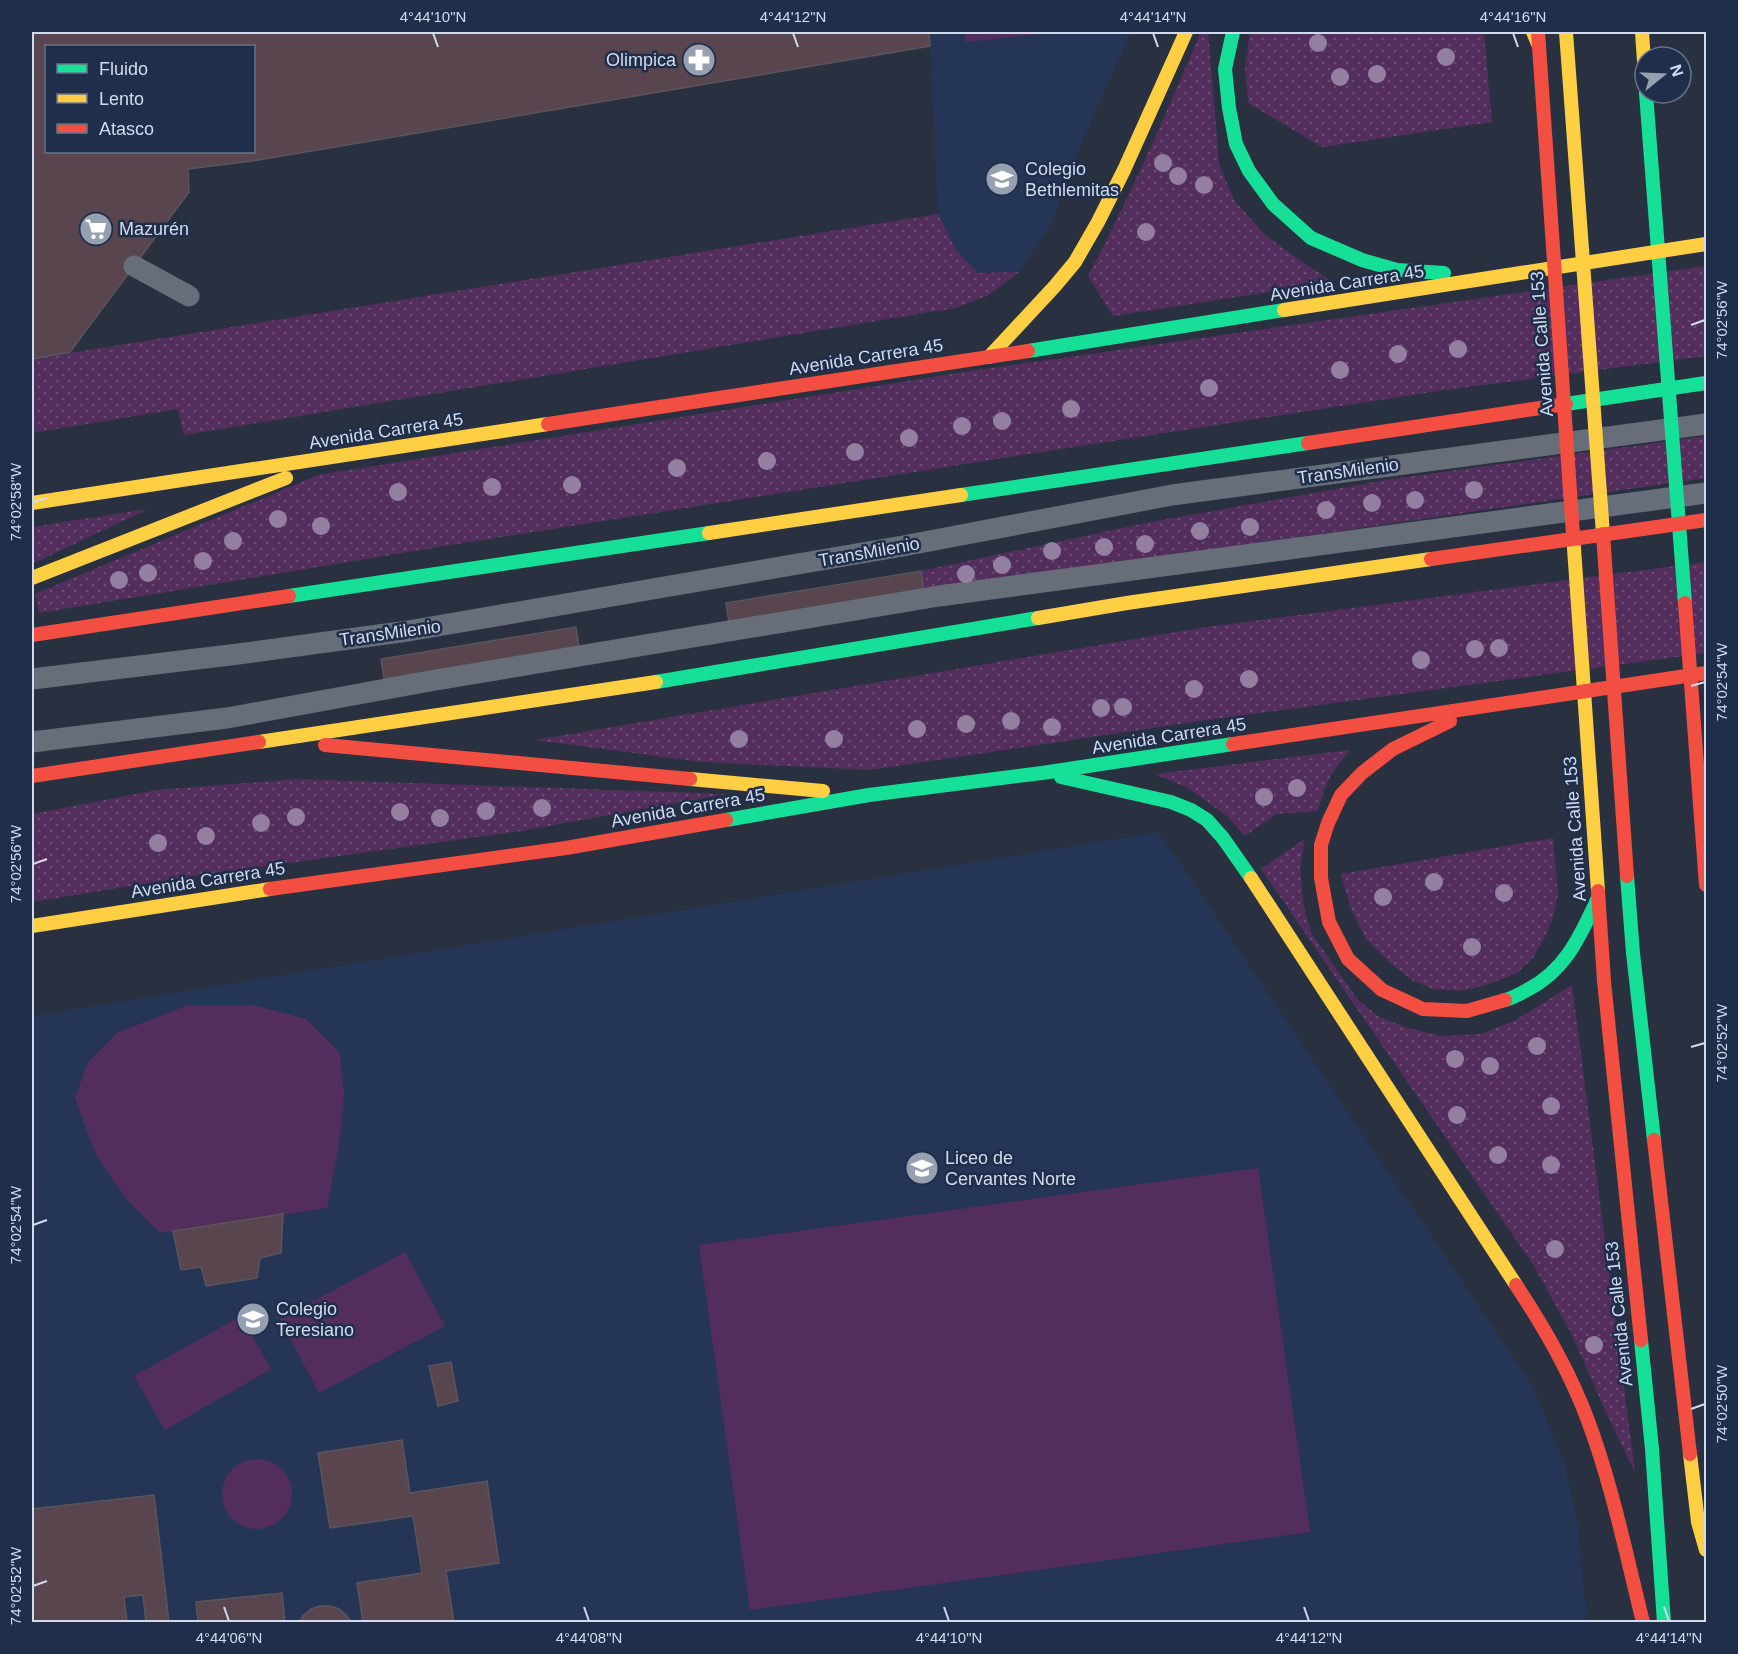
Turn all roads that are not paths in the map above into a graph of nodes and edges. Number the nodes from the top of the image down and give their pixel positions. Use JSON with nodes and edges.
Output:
{"nodes":[{"id":1,"x":1186,"y":32,"type":"edge"},
{"id":2,"x":1233,"y":32,"type":"edge"},
{"id":3,"x":1533,"y":32,"type":"edge"},
{"id":4,"x":1566,"y":32,"type":"edge"},
{"id":5,"x":1539,"y":39,"type":"edge"},
{"id":6,"x":1647,"y":105,"type":"edge"},
{"id":7,"x":1707,"y":244,"type":"edge"},
{"id":8,"x":134,"y":266,"type":"dead end"},
{"id":9,"x":1515,"y":275,"type":"junction"},
{"id":10,"x":189,"y":296,"type":"dead end"},
{"id":11,"x":989,"y":357,"type":"junction"},
{"id":12,"x":1707,"y":382,"type":"edge"},
{"id":13,"x":1707,"y":424,"type":"edge"},
{"id":14,"x":344,"y":455,"type":"junction"},
{"id":15,"x":1707,"y":493,"type":"edge"},
{"id":16,"x":32,"y":503,"type":"edge"},
{"id":17,"x":1707,"y":520,"type":"edge"},
{"id":18,"x":32,"y":578,"type":"edge"},
{"id":19,"x":32,"y":634,"type":"edge"},
{"id":20,"x":1707,"y":673,"type":"edge"},
{"id":21,"x":32,"y":679,"type":"edge"},
{"id":22,"x":1480,"y":707,"type":"junction"},
{"id":23,"x":272,"y":740,"type":"junction"},
{"id":24,"x":32,"y":742,"type":"edge"},
{"id":25,"x":1042,"y":773,"type":"junction"},
{"id":26,"x":32,"y":776,"type":"edge"},
{"id":27,"x":869,"y":795,"type":"junction"},
{"id":28,"x":1707,"y":885,"type":"edge"},
{"id":29,"x":1598,"y":898,"type":"junction"},
{"id":30,"x":32,"y":926,"type":"edge"},
{"id":31,"x":1707,"y":1551,"type":"edge"},
{"id":32,"x":1643,"y":1623,"type":"edge"},
{"id":33,"x":1664,"y":1623,"type":"edge"}],
"edges":[{"from":1,"to":11,"type":"main road"},
{"from":2,"to":9,"type":"main road"},
{"from":3,"to":5,"type":"main road","name":"Avenida Calle 153"},
{"from":4,"to":31,"type":"main road"},
{"from":5,"to":29,"type":"main road","name":"Avenida Calle 153"},
{"from":6,"to":28,"type":"main road"},
{"from":7,"to":9,"type":"main road","name":"Avenida Carrera 45"},
{"from":8,"to":10,"type":"lane"},
{"from":9,"to":11,"type":"main road","name":"Avenida Carrera 45"},
{"from":11,"to":14,"type":"main road","name":"Avenida Carrera 45"},
{"from":12,"to":19,"type":"main road"},
{"from":13,"to":21,"type":"lane","name":"TransMilenio"},
{"from":14,"to":16,"type":"main road","name":"Avenida Carrera 45"},
{"from":14,"to":18,"type":"main road"},
{"from":15,"to":24,"type":"lane"},
{"from":17,"to":23,"type":"main road"},
{"from":20,"to":22,"type":"main road","name":"Avenida Carrera 45"},
{"from":22,"to":25,"type":"main road","name":"Avenida Carrera 45"},
{"from":22,"to":29,"type":"main road"},
{"from":23,"to":26,"type":"main road"},
{"from":23,"to":27,"type":"main road"},
{"from":25,"to":27,"type":"main road","name":"Avenida Carrera 45"},
{"from":25,"to":32,"type":"main road"},
{"from":27,"to":30,"type":"main road","name":"Avenida Carrera 45"},
{"from":29,"to":33,"type":"main road","name":"Avenida Calle 153"}]}
